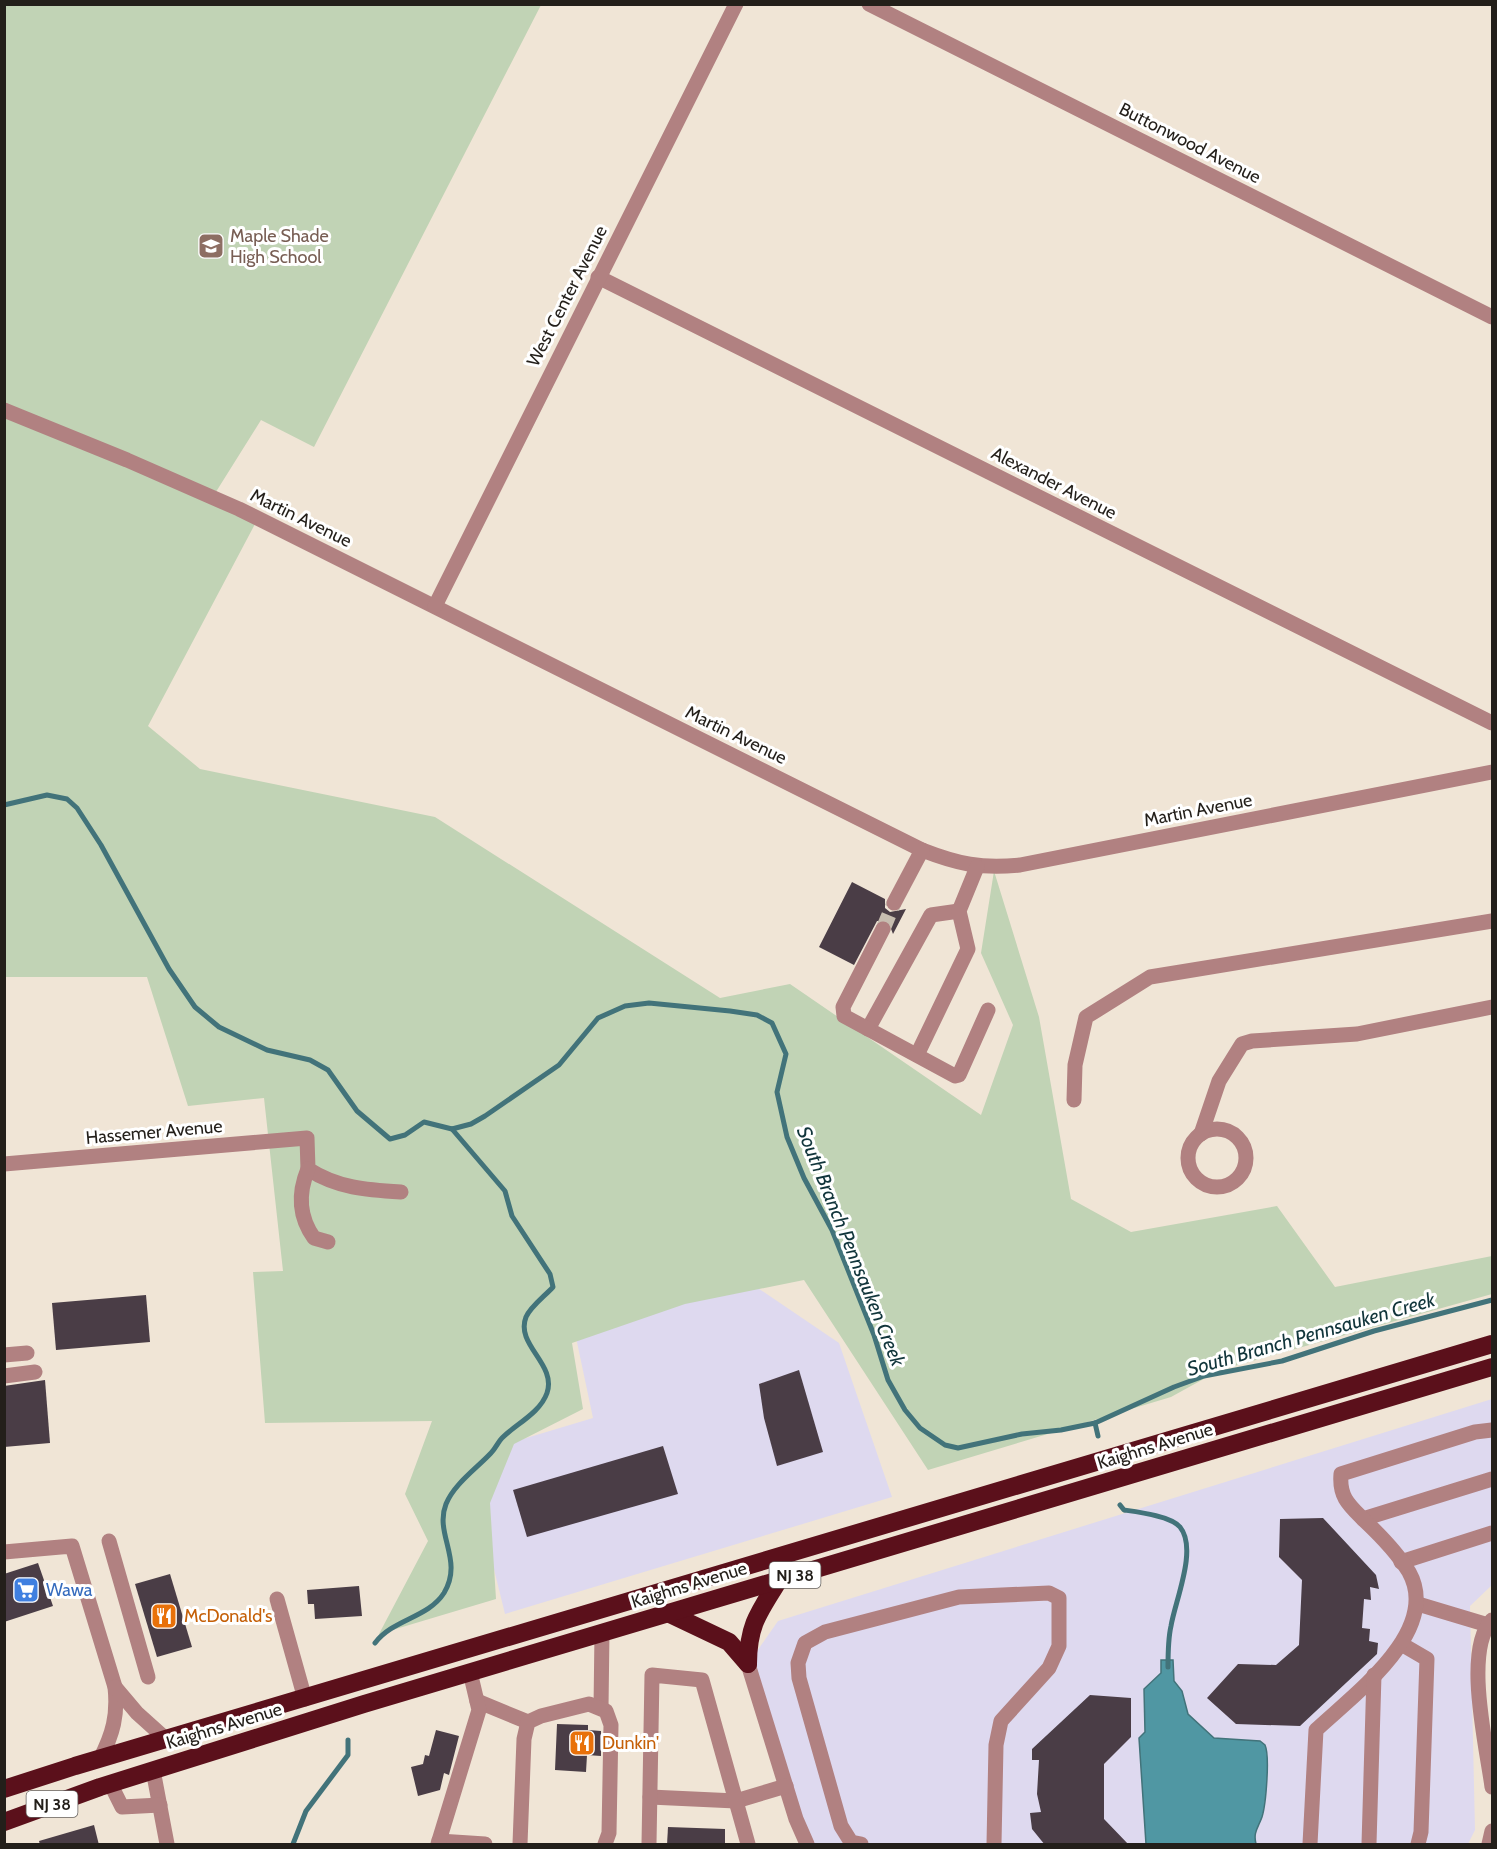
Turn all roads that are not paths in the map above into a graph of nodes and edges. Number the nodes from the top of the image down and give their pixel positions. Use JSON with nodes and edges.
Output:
{"nodes":[{"id":1,"x":736,"y":4,"type":"edge"},
{"id":2,"x":869,"y":4,"type":"edge"},
{"id":3,"x":598,"y":277,"type":"junction"},
{"id":4,"x":1492,"y":317,"type":"edge"},
{"id":5,"x":4,"y":410,"type":"edge"},
{"id":6,"x":435,"y":606,"type":"junction"},
{"id":7,"x":1492,"y":723,"type":"edge"},
{"id":8,"x":1492,"y":772,"type":"edge"},
{"id":9,"x":922,"y":850,"type":"junction"},
{"id":10,"x":977,"y":867,"type":"junction"},
{"id":11,"x":894,"y":903,"type":"tunnel mouth"},
{"id":12,"x":959,"y":911,"type":"junction"},
{"id":13,"x":1492,"y":921,"type":"edge"},
{"id":14,"x":883,"y":929,"type":"tunnel mouth"},
{"id":15,"x":1492,"y":1006,"type":"edge"},
{"id":16,"x":988,"y":1010,"type":"dead end"},
{"id":17,"x":868,"y":1029,"type":"junction"},
{"id":18,"x":917,"y":1055,"type":"junction"},
{"id":19,"x":1074,"y":1100,"type":"dead end"},
{"id":20,"x":1201,"y":1134,"type":"dead end"},
{"id":21,"x":4,"y":1164,"type":"edge"},
{"id":22,"x":308,"y":1169,"type":"junction"},
{"id":23,"x":401,"y":1192,"type":"dead end"},
{"id":24,"x":328,"y":1242,"type":"dead end"},
{"id":25,"x":1492,"y":1344,"type":"edge"},
{"id":26,"x":27,"y":1353,"type":"dead end"},
{"id":27,"x":4,"y":1355,"type":"edge"},
{"id":28,"x":1492,"y":1367,"type":"edge"},
{"id":29,"x":35,"y":1372,"type":"dead end"},
{"id":30,"x":1466,"y":1375,"type":"junction"},
{"id":31,"x":4,"y":1376,"type":"edge"},
{"id":32,"x":1492,"y":1377,"type":"edge"},
{"id":33,"x":1492,"y":1430,"type":"edge"},
{"id":34,"x":1492,"y":1479,"type":"edge"},
{"id":35,"x":1364,"y":1520,"type":"junction"},
{"id":36,"x":1492,"y":1533,"type":"edge"},
{"id":37,"x":109,"y":1541,"type":"dead end"},
{"id":38,"x":4,"y":1552,"type":"edge"},
{"id":39,"x":1401,"y":1562,"type":"junction"},
{"id":40,"x":779,"y":1580,"type":"junction"},
{"id":41,"x":277,"y":1599,"type":"dead end"},
{"id":42,"x":1418,"y":1604,"type":"junction"},
{"id":43,"x":668,"y":1613,"type":"junction"},
{"id":44,"x":1490,"y":1623,"type":"edge"},
{"id":45,"x":602,"y":1632,"type":"junction"},
{"id":46,"x":1403,"y":1645,"type":"junction"},
{"id":47,"x":748,"y":1664,"type":"junction"},
{"id":48,"x":470,"y":1672,"type":"junction"},
{"id":49,"x":1374,"y":1675,"type":"junction"},
{"id":50,"x":148,"y":1677,"type":"dead end"},
{"id":51,"x":115,"y":1687,"type":"junction"},
{"id":52,"x":305,"y":1699,"type":"junction"},
{"id":53,"x":477,"y":1701,"type":"junction"},
{"id":54,"x":601,"y":1707,"type":"junction"},
{"id":55,"x":528,"y":1722,"type":"junction"},
{"id":56,"x":167,"y":1740,"type":"junction"},
{"id":57,"x":100,"y":1759,"type":"junction"},
{"id":58,"x":153,"y":1770,"type":"junction"},
{"id":59,"x":110,"y":1783,"type":"junction"},
{"id":60,"x":786,"y":1786,"type":"junction"},
{"id":61,"x":1492,"y":1788,"type":"edge"},
{"id":62,"x":4,"y":1789,"type":"edge"},
{"id":63,"x":650,"y":1797,"type":"junction"},
{"id":64,"x":736,"y":1801,"type":"junction"},
{"id":65,"x":160,"y":1804,"type":"junction"},
{"id":66,"x":4,"y":1822,"type":"edge"},
{"id":67,"x":1492,"y":1831,"type":"edge"},
{"id":68,"x":439,"y":1843,"type":"edge"},
{"id":69,"x":167,"y":1845,"type":"edge"},
{"id":70,"x":485,"y":1845,"type":"edge"},
{"id":71,"x":520,"y":1845,"type":"edge"},
{"id":72,"x":605,"y":1845,"type":"edge"},
{"id":73,"x":649,"y":1845,"type":"edge"},
{"id":74,"x":748,"y":1845,"type":"edge"},
{"id":75,"x":807,"y":1845,"type":"edge"},
{"id":76,"x":861,"y":1845,"type":"edge"},
{"id":77,"x":994,"y":1845,"type":"edge"},
{"id":78,"x":1310,"y":1845,"type":"edge"},
{"id":79,"x":1369,"y":1845,"type":"edge"},
{"id":80,"x":1418,"y":1845,"type":"edge"},
{"id":81,"x":1489,"y":1845,"type":"edge"}],
"edges":[{"from":1,"to":3,"type":"street","name":"West Center Avenue"},
{"from":2,"to":4,"type":"street","name":"Buttonwood Avenue"},
{"from":3,"to":6,"type":"street","name":"West Center Avenue"},
{"from":3,"to":7,"type":"street","name":"Alexander Avenue"},
{"from":5,"to":6,"type":"street","name":"Martin Avenue"},
{"from":6,"to":9,"type":"street","name":"Martin Avenue"},
{"from":8,"to":10,"type":"street","name":"Martin Avenue"},
{"from":9,"to":10,"type":"street","name":"Martin Avenue"},
{"from":9,"to":11,"type":"street"},
{"from":10,"to":12,"type":"street"},
{"from":12,"to":17,"type":"street"},
{"from":12,"to":18,"type":"street"},
{"from":13,"to":19,"type":"street"},
{"from":14,"to":17,"type":"street"},
{"from":15,"to":20,"type":"street"},
{"from":16,"to":18,"type":"street"},
{"from":17,"to":18,"type":"street"},
{"from":21,"to":22,"type":"street","name":"Hassemer Avenue"},
{"from":22,"to":23,"type":"street"},
{"from":22,"to":24,"type":"street"},
{"from":25,"to":52,"type":"highway","name":"Kaighns Avenue","number":"NJ 38"},
{"from":26,"to":27,"type":"street"},
{"from":28,"to":30,"type":"highway","name":"Kaighns Avenue","number":"NJ 38"},
{"from":29,"to":31,"type":"street"},
{"from":30,"to":32,"type":"highway"},
{"from":30,"to":40,"type":"highway","name":"Kaighns Avenue","number":"NJ 38"},
{"from":33,"to":35,"type":"street"},
{"from":34,"to":35,"type":"street"},
{"from":35,"to":39,"type":"street"},
{"from":36,"to":39,"type":"street"},
{"from":37,"to":50,"type":"street"},
{"from":38,"to":51,"type":"street"},
{"from":39,"to":42,"type":"street"},
{"from":40,"to":43,"type":"highway","name":"Kaighns Avenue","number":"NJ 38"},
{"from":40,"to":47,"type":"highway"},
{"from":41,"to":52,"type":"street"},
{"from":42,"to":44,"type":"street"},
{"from":42,"to":46,"type":"street"},
{"from":43,"to":45,"type":"highway","name":"Kaighns Avenue","number":"NJ 38"},
{"from":43,"to":47,"type":"highway"},
{"from":44,"to":61,"type":"street"},
{"from":45,"to":48,"type":"highway","name":"Kaighns Avenue","number":"NJ 38"},
{"from":45,"to":54,"type":"street"},
{"from":46,"to":49,"type":"street"},
{"from":46,"to":80,"type":"street"},
{"from":47,"to":60,"type":"street"},
{"from":48,"to":53,"type":"street"},
{"from":48,"to":58,"type":"highway","name":"Kaighns Avenue","number":"NJ 38"},
{"from":49,"to":78,"type":"street"},
{"from":49,"to":79,"type":"street"},
{"from":51,"to":56,"type":"street"},
{"from":51,"to":57,"type":"street"},
{"from":52,"to":56,"type":"highway","name":"Kaighns Avenue","number":"NJ 38"},
{"from":53,"to":55,"type":"street"},
{"from":53,"to":68,"type":"street"},
{"from":54,"to":55,"type":"street"},
{"from":54,"to":72,"type":"street"},
{"from":55,"to":71,"type":"street"},
{"from":56,"to":57,"type":"highway","name":"Kaighns Avenue","number":"NJ 38"},
{"from":57,"to":62,"type":"highway","name":"Kaighns Avenue","number":"NJ 38"},
{"from":58,"to":59,"type":"highway","name":"Kaighns Avenue","number":"NJ 38"},
{"from":58,"to":65,"type":"street"},
{"from":59,"to":65,"type":"street"},
{"from":59,"to":66,"type":"highway","name":"Kaighns Avenue","number":"NJ 38"},
{"from":60,"to":64,"type":"street"},
{"from":60,"to":75,"type":"street"},
{"from":63,"to":64,"type":"street"},
{"from":63,"to":64,"type":"street"},
{"from":63,"to":73,"type":"street"},
{"from":64,"to":74,"type":"street"},
{"from":65,"to":69,"type":"street"},
{"from":67,"to":81,"type":"street"},
{"from":68,"to":70,"type":"street"},
{"from":76,"to":77,"type":"street"}]}
